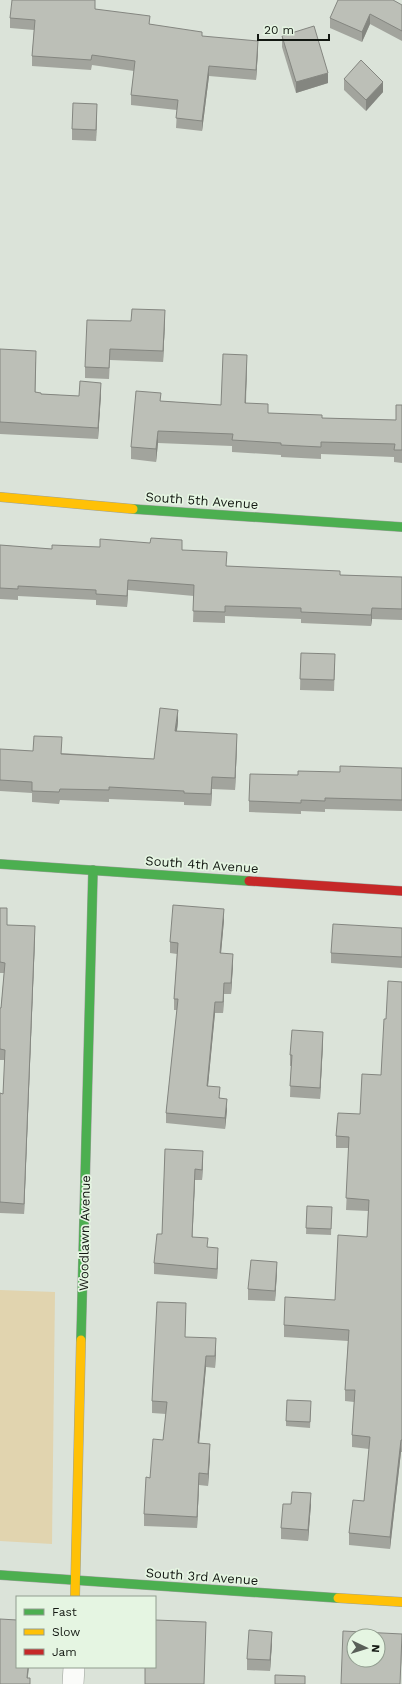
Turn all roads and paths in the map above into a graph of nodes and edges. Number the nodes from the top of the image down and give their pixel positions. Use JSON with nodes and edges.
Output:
{"nodes":[{"id":1,"x":0,"y":497,"type":"edge"},
{"id":2,"x":402,"y":527,"type":"edge"},
{"id":3,"x":0,"y":864,"type":"edge"},
{"id":4,"x":92,"y":870,"type":"junction"},
{"id":5,"x":402,"y":891,"type":"edge"},
{"id":6,"x":0,"y":1575,"type":"edge"},
{"id":7,"x":76,"y":1580,"type":"junction"},
{"id":8,"x":76,"y":1596,"type":"edge"},
{"id":9,"x":402,"y":1602,"type":"edge"},
{"id":10,"x":74,"y":1668,"type":"edge"},
{"id":11,"x":73,"y":1684,"type":"edge"}],
"edges":[{"from":1,"to":2,"type":"street","name":"South 5th Avenue"},
{"from":3,"to":4,"type":"street","name":"South 4th Avenue"},
{"from":4,"to":5,"type":"street","name":"South 4th Avenue"},
{"from":4,"to":7,"type":"street","name":"Woodlawn Avenue"},
{"from":6,"to":7,"type":"street","name":"South 3rd Avenue"},
{"from":7,"to":8,"type":"street","name":"Woodlawn Avenue"},
{"from":7,"to":9,"type":"street","name":"South 3rd Avenue"},
{"from":10,"to":11,"type":"street"}]}
